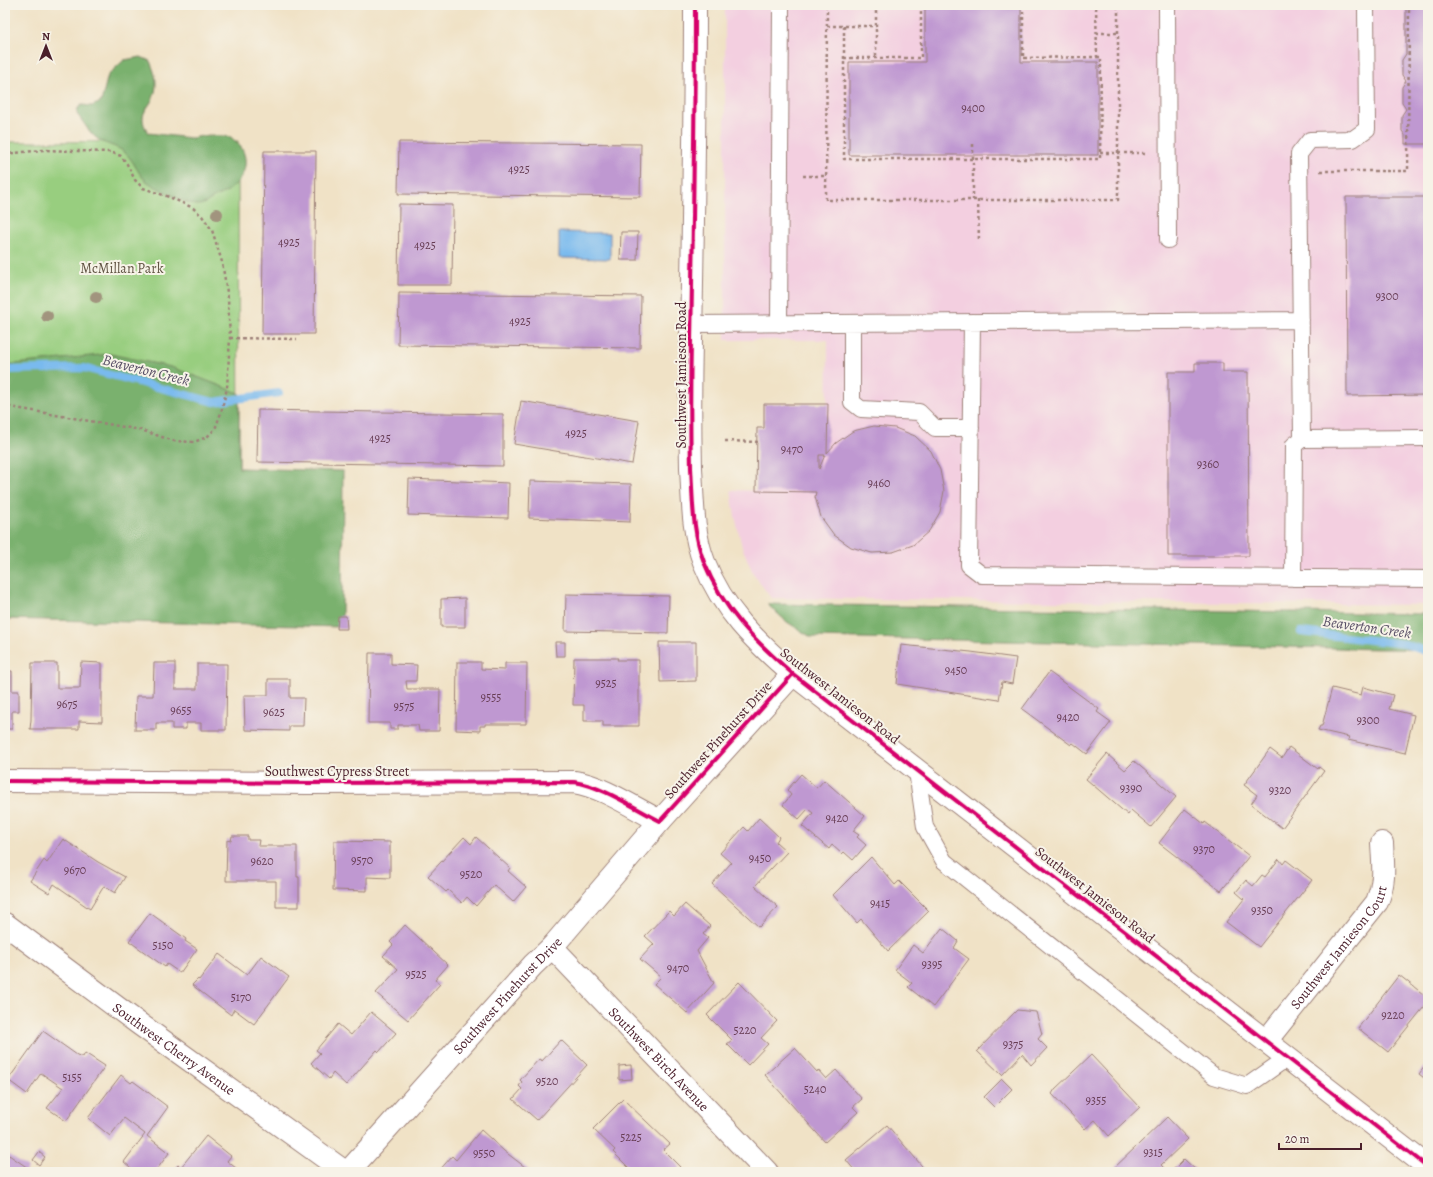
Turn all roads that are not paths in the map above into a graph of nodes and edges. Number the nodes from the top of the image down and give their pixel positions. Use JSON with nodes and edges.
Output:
{"nodes":[{"id":1,"x":694,"y":5,"type":"edge"},
{"id":2,"x":781,"y":5,"type":"edge"},
{"id":3,"x":1167,"y":5,"type":"edge"},
{"id":4,"x":1366,"y":5,"type":"edge"},
{"id":5,"x":1168,"y":240,"type":"dead end"},
{"id":6,"x":1301,"y":320,"type":"junction"},
{"id":7,"x":972,"y":322,"type":"junction"},
{"id":8,"x":852,"y":323,"type":"junction"},
{"id":9,"x":691,"y":324,"type":"junction"},
{"id":10,"x":779,"y":324,"type":"junction"},
{"id":11,"x":971,"y":428,"type":"junction"},
{"id":12,"x":1428,"y":438,"type":"edge"},
{"id":13,"x":1302,"y":439,"type":"junction"},
{"id":14,"x":1293,"y":578,"type":"junction"},
{"id":15,"x":1428,"y":579,"type":"edge"},
{"id":16,"x":793,"y":674,"type":"junction"},
{"id":17,"x":917,"y":771,"type":"junction"},
{"id":18,"x":5,"y":781,"type":"edge"},
{"id":19,"x":660,"y":822,"type":"junction"},
{"id":20,"x":1382,"y":842,"type":"dead end"},
{"id":21,"x":5,"y":924,"type":"edge"},
{"id":22,"x":552,"y":947,"type":"junction"},
{"id":23,"x":1266,"y":1041,"type":"junction"},
{"id":24,"x":1287,"y":1058,"type":"junction"},
{"id":25,"x":1428,"y":1167,"type":"edge"},
{"id":26,"x":346,"y":1172,"type":"edge"},
{"id":27,"x":767,"y":1172,"type":"edge"}],
"edges":[{"from":1,"to":9,"type":"street","name":"Southwest Jamieson Road"},
{"from":2,"to":10,"type":"lane"},
{"from":3,"to":5,"type":"lane"},
{"from":4,"to":6,"type":"lane"},
{"from":6,"to":7,"type":"lane"},
{"from":6,"to":13,"type":"lane"},
{"from":7,"to":8,"type":"lane"},
{"from":7,"to":11,"type":"lane"},
{"from":8,"to":10,"type":"lane"},
{"from":8,"to":11,"type":"lane"},
{"from":9,"to":10,"type":"lane"},
{"from":9,"to":16,"type":"street","name":"Southwest Jamieson Road"},
{"from":11,"to":14,"type":"lane"},
{"from":12,"to":13,"type":"lane"},
{"from":13,"to":14,"type":"lane"},
{"from":14,"to":15,"type":"lane"},
{"from":16,"to":17,"type":"street","name":"Southwest Jamieson Road"},
{"from":16,"to":19,"type":"street","name":"Southwest Pinehurst Drive"},
{"from":17,"to":23,"type":"street","name":"Southwest Jamieson Road"},
{"from":17,"to":24,"type":"lane"},
{"from":18,"to":19,"type":"street","name":"Southwest Cypress Street"},
{"from":19,"to":22,"type":"street","name":"Southwest Pinehurst Drive"},
{"from":20,"to":23,"type":"street","name":"Southwest Jamieson Court"},
{"from":21,"to":26,"type":"street","name":"Southwest Cherry Avenue"},
{"from":22,"to":26,"type":"street","name":"Southwest Pinehurst Drive"},
{"from":22,"to":27,"type":"street","name":"Southwest Birch Avenue"},
{"from":23,"to":24,"type":"street","name":"Southwest Jamieson Road"},
{"from":24,"to":25,"type":"street","name":"Southwest Jamieson Road"}]}
